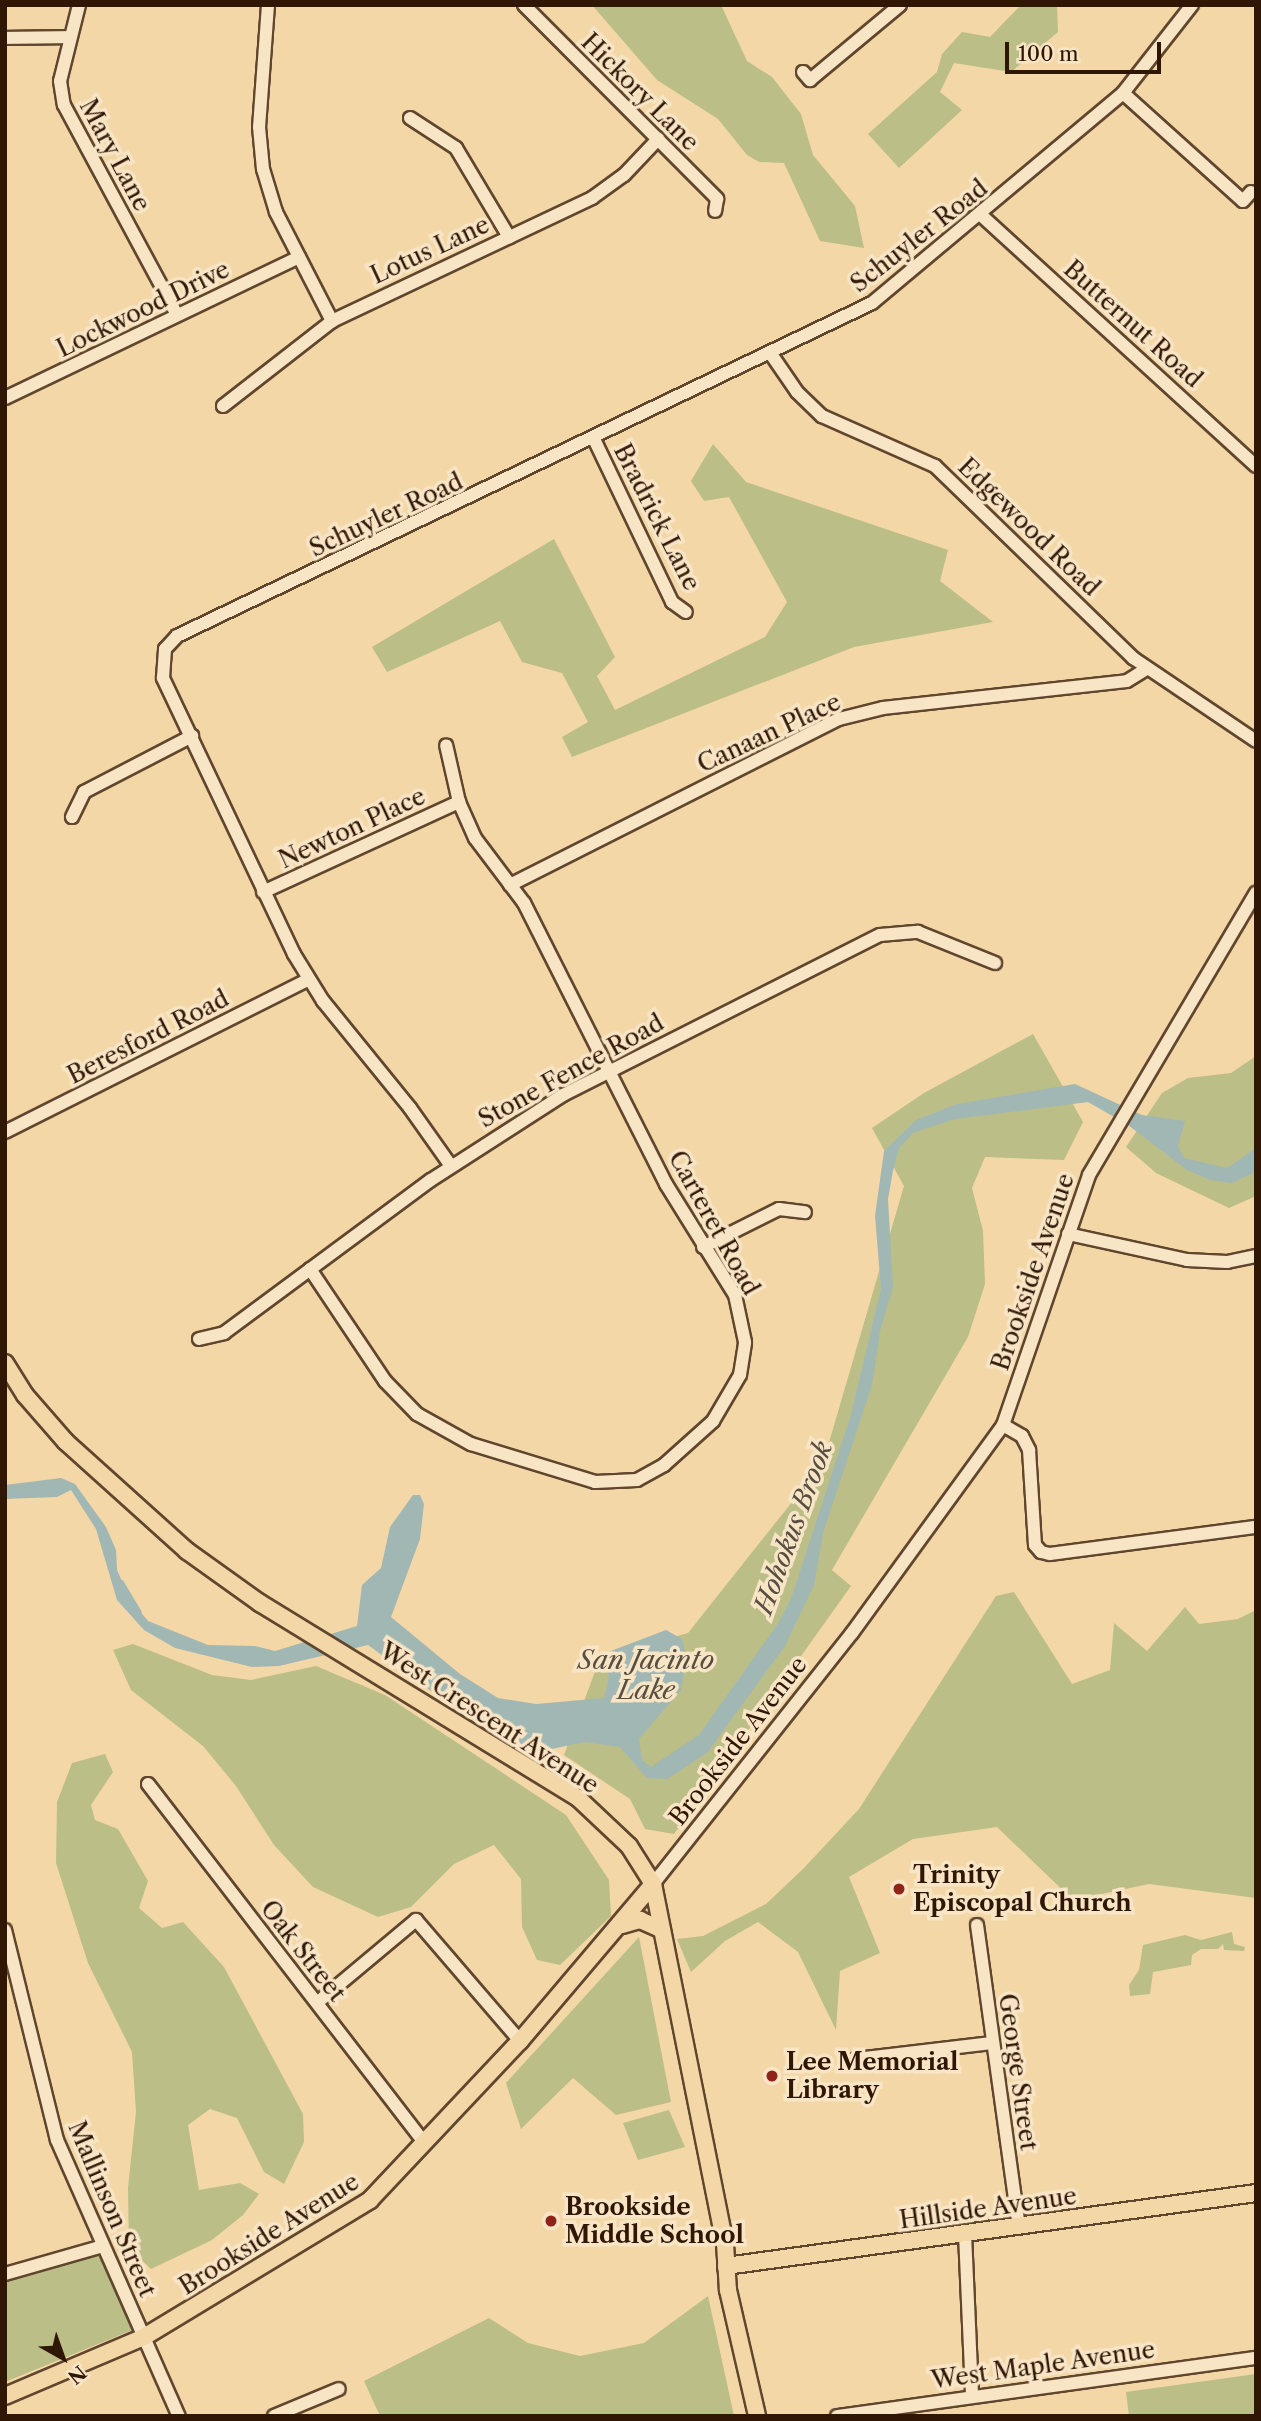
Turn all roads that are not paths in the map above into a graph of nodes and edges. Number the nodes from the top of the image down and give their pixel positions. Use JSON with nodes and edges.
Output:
{"nodes":[{"id":1,"x":79,"y":5,"type":"edge"},
{"id":2,"x":268,"y":5,"type":"edge"},
{"id":3,"x":524,"y":5,"type":"edge"},
{"id":4,"x":900,"y":5,"type":"edge"},
{"id":5,"x":1192,"y":5,"type":"edge"},
{"id":6,"x":71,"y":37,"type":"junction"},
{"id":7,"x":5,"y":38,"type":"edge"},
{"id":8,"x":803,"y":72,"type":"dead end"},
{"id":9,"x":1123,"y":93,"type":"junction"},
{"id":10,"x":410,"y":118,"type":"dead end"},
{"id":11,"x":658,"y":139,"type":"junction"},
{"id":12,"x":1251,"y":192,"type":"dead end"},
{"id":13,"x":716,"y":211,"type":"dead end"},
{"id":14,"x":981,"y":215,"type":"junction"},
{"id":15,"x":509,"y":237,"type":"junction"},
{"id":16,"x":299,"y":257,"type":"junction"},
{"id":17,"x":177,"y":315,"type":"junction"},
{"id":18,"x":332,"y":321,"type":"junction"},
{"id":19,"x":771,"y":354,"type":"junction"},
{"id":20,"x":5,"y":398,"type":"edge"},
{"id":21,"x":223,"y":407,"type":"dead end"},
{"id":22,"x":594,"y":439,"type":"junction"},
{"id":23,"x":1256,"y":466,"type":"edge"},
{"id":24,"x":686,"y":612,"type":"dead end"},
{"id":25,"x":1146,"y":669,"type":"junction"},
{"id":26,"x":192,"y":736,"type":"junction"},
{"id":27,"x":1256,"y":741,"type":"edge"},
{"id":28,"x":446,"y":745,"type":"dead end"},
{"id":29,"x":459,"y":802,"type":"junction"},
{"id":30,"x":72,"y":817,"type":"dead end"},
{"id":31,"x":510,"y":886,"type":"junction"},
{"id":32,"x":263,"y":892,"type":"junction"},
{"id":33,"x":1256,"y":893,"type":"edge"},
{"id":34,"x":995,"y":963,"type":"dead end"},
{"id":35,"x":309,"y":979,"type":"junction"},
{"id":36,"x":609,"y":1069,"type":"junction"},
{"id":37,"x":5,"y":1132,"type":"edge"},
{"id":38,"x":451,"y":1166,"type":"junction"},
{"id":39,"x":805,"y":1212,"type":"dead end"},
{"id":40,"x":1068,"y":1234,"type":"junction"},
{"id":41,"x":704,"y":1247,"type":"junction"},
{"id":42,"x":1256,"y":1256,"type":"edge"},
{"id":43,"x":310,"y":1269,"type":"junction"},
{"id":44,"x":199,"y":1339,"type":"dead end"},
{"id":45,"x":5,"y":1363,"type":"edge"},
{"id":46,"x":1003,"y":1425,"type":"junction"},
{"id":47,"x":1256,"y":1527,"type":"edge"},
{"id":48,"x":148,"y":1784,"type":"dead end"},
{"id":49,"x":653,"y":1884,"type":"junction"},
{"id":50,"x":977,"y":1924,"type":"dead end"},
{"id":51,"x":622,"y":1925,"type":"junction"},
{"id":52,"x":5,"y":1930,"type":"edge"},
{"id":53,"x":662,"y":1930,"type":"junction"},
{"id":54,"x":318,"y":2002,"type":"junction"},
{"id":55,"x":520,"y":2041,"type":"junction"},
{"id":56,"x":992,"y":2043,"type":"junction"},
{"id":57,"x":856,"y":2059,"type":"dead end"},
{"id":58,"x":425,"y":2144,"type":"junction"},
{"id":59,"x":1256,"y":2193,"type":"edge"},
{"id":60,"x":1019,"y":2226,"type":"junction"},
{"id":61,"x":965,"y":2234,"type":"junction"},
{"id":62,"x":103,"y":2246,"type":"junction"},
{"id":63,"x":726,"y":2266,"type":"junction"},
{"id":64,"x":5,"y":2274,"type":"edge"},
{"id":65,"x":144,"y":2337,"type":"junction"},
{"id":66,"x":1256,"y":2358,"type":"edge"},
{"id":67,"x":339,"y":2389,"type":"dead end"},
{"id":68,"x":972,"y":2395,"type":"junction"},
{"id":69,"x":5,"y":2396,"type":"edge"},
{"id":70,"x":179,"y":2416,"type":"edge"},
{"id":71,"x":274,"y":2416,"type":"edge"},
{"id":72,"x":757,"y":2416,"type":"edge"},
{"id":73,"x":837,"y":2416,"type":"edge"}],
"edges":[{"from":1,"to":6,"type":"street","name":"Mary Lane"},
{"from":2,"to":16,"type":"street"},
{"from":3,"to":11,"type":"street","name":"Hickory Lane"},
{"from":4,"to":8,"type":"street"},
{"from":5,"to":9,"type":"street","name":"Schuyler Road"},
{"from":6,"to":7,"type":"street"},
{"from":6,"to":17,"type":"street","name":"Mary Lane"},
{"from":9,"to":12,"type":"street"},
{"from":9,"to":14,"type":"street","name":"Schuyler Road"},
{"from":10,"to":15,"type":"street"},
{"from":11,"to":13,"type":"street","name":"Hickory Lane"},
{"from":11,"to":15,"type":"street","name":"Lotus Lane"},
{"from":14,"to":19,"type":"street","name":"Schuyler Road"},
{"from":14,"to":23,"type":"street","name":"Butternut Road"},
{"from":15,"to":18,"type":"street","name":"Lotus Lane"},
{"from":16,"to":17,"type":"street","name":"Lockwood Drive"},
{"from":16,"to":18,"type":"street"},
{"from":17,"to":20,"type":"street","name":"Lockwood Drive"},
{"from":18,"to":21,"type":"street","name":"Lotus Lane"},
{"from":19,"to":22,"type":"street","name":"Schuyler Road"},
{"from":19,"to":25,"type":"street","name":"Edgewood Road"},
{"from":22,"to":24,"type":"street","name":"Bradrick Lane"},
{"from":22,"to":26,"type":"street","name":"Schuyler Road"},
{"from":25,"to":27,"type":"street","name":"Edgewood Road"},
{"from":25,"to":31,"type":"street","name":"Canaan Place"},
{"from":26,"to":30,"type":"street"},
{"from":26,"to":32,"type":"street","name":"Schuyler Road"},
{"from":28,"to":29,"type":"street","name":"Carteret Road"},
{"from":29,"to":31,"type":"street","name":"Carteret Road"},
{"from":29,"to":32,"type":"street","name":"Newton Place"},
{"from":31,"to":36,"type":"street","name":"Carteret Road"},
{"from":32,"to":35,"type":"street","name":"Schuyler Road"},
{"from":33,"to":40,"type":"street","name":"Brookside Avenue"},
{"from":34,"to":36,"type":"street","name":"Stone Fence Road"},
{"from":35,"to":37,"type":"street","name":"Beresford Road"},
{"from":35,"to":38,"type":"street","name":"Schuyler Road"},
{"from":36,"to":38,"type":"street","name":"Stone Fence Road"},
{"from":36,"to":41,"type":"street","name":"Carteret Road"},
{"from":38,"to":43,"type":"street","name":"Stone Fence Road"},
{"from":39,"to":41,"type":"street"},
{"from":40,"to":42,"type":"street"},
{"from":40,"to":46,"type":"street","name":"Brookside Avenue"},
{"from":41,"to":43,"type":"street","name":"Carteret Road"},
{"from":43,"to":44,"type":"street","name":"Stone Fence Road"},
{"from":45,"to":49,"type":"main road","name":"West Crescent Avenue"},
{"from":46,"to":47,"type":"street"},
{"from":46,"to":49,"type":"street","name":"Brookside Avenue"},
{"from":48,"to":54,"type":"street","name":"Oak Street"},
{"from":49,"to":51,"type":"main road","name":"Brookside Avenue"},
{"from":49,"to":53,"type":"main road","name":"West Crescent Avenue"},
{"from":50,"to":56,"type":"street","name":"George Street"},
{"from":51,"to":53,"type":"main road"},
{"from":51,"to":55,"type":"main road","name":"Brookside Avenue"},
{"from":52,"to":62,"type":"street","name":"Mallinson Street"},
{"from":53,"to":63,"type":"main road","name":"West Crescent Avenue"},
{"from":54,"to":55,"type":"street"},
{"from":54,"to":58,"type":"street","name":"Oak Street"},
{"from":55,"to":58,"type":"main road","name":"Brookside Avenue"},
{"from":56,"to":57,"type":"street"},
{"from":56,"to":60,"type":"street","name":"George Street"},
{"from":58,"to":65,"type":"main road","name":"Brookside Avenue"},
{"from":59,"to":60,"type":"main road","name":"Hillside Avenue"},
{"from":60,"to":61,"type":"main road","name":"Hillside Avenue"},
{"from":61,"to":63,"type":"main road","name":"Hillside Avenue"},
{"from":61,"to":68,"type":"street"},
{"from":62,"to":64,"type":"street"},
{"from":62,"to":65,"type":"street","name":"Mallinson Street"},
{"from":63,"to":72,"type":"main road","name":"West Crescent Avenue"},
{"from":65,"to":69,"type":"main road","name":"Brookside Avenue"},
{"from":65,"to":70,"type":"street","name":"Mallinson Street"},
{"from":66,"to":68,"type":"street","name":"West Maple Avenue"},
{"from":67,"to":71,"type":"street"},
{"from":68,"to":73,"type":"street","name":"West Maple Avenue"}]}
